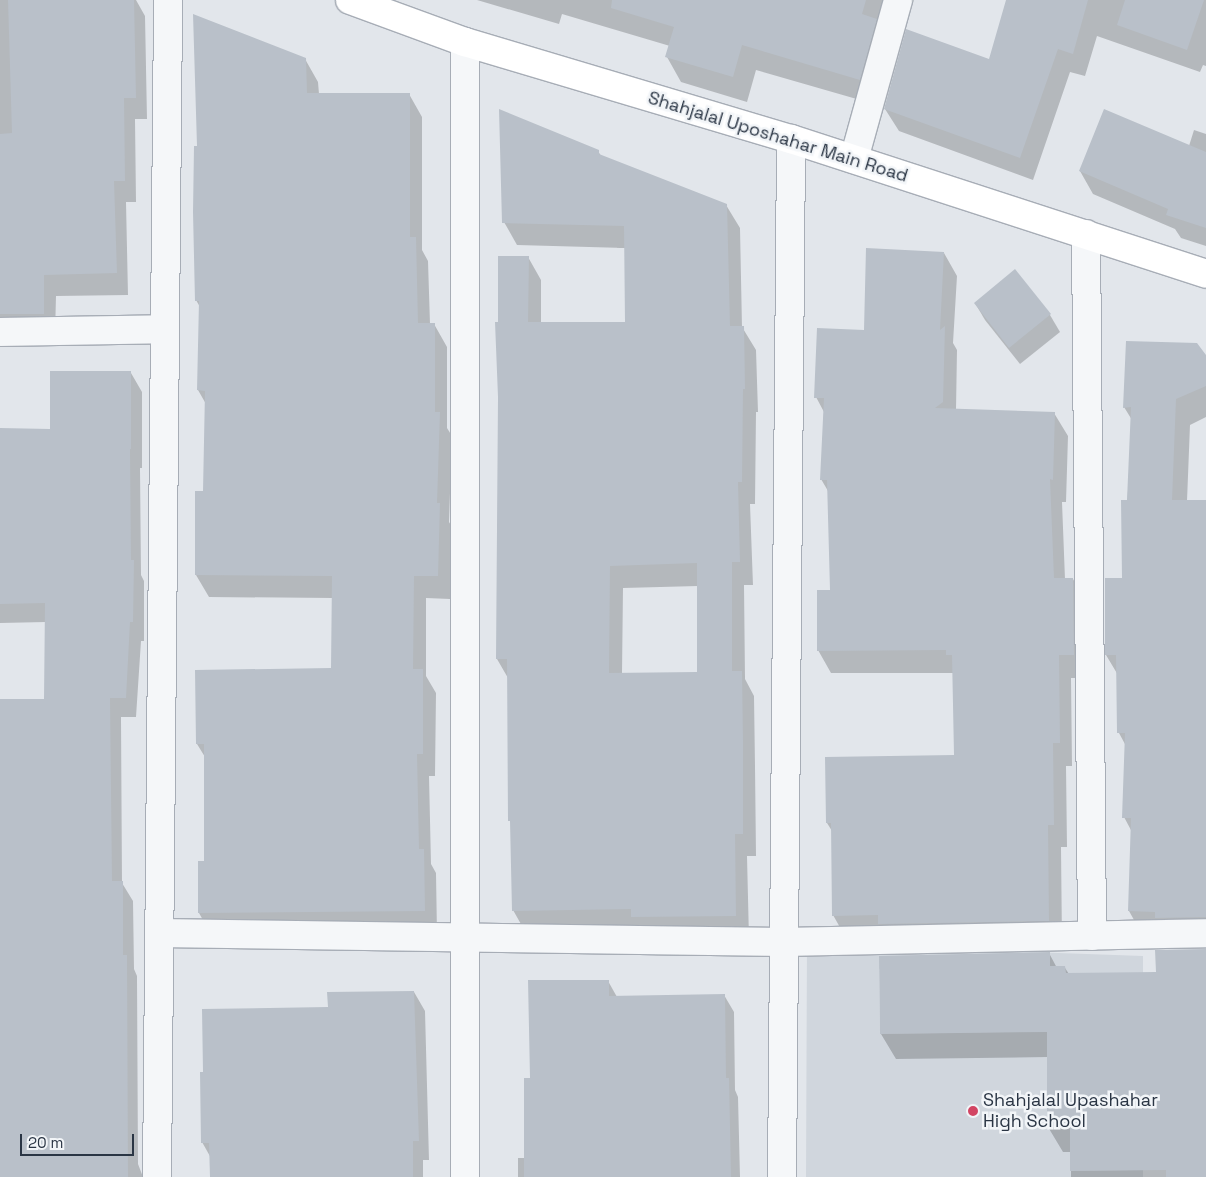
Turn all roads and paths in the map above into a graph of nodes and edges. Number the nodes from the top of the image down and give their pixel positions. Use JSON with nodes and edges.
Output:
{"nodes":[{"id":1,"x":168,"y":0,"type":"edge"},
{"id":2,"x":350,"y":0,"type":"edge"},
{"id":3,"x":898,"y":0,"type":"edge"},
{"id":4,"x":465,"y":42,"type":"junction"},
{"id":5,"x":791,"y":139,"type":"junction"},
{"id":6,"x":854,"y":159,"type":"junction"},
{"id":7,"x":1086,"y":234,"type":"junction"},
{"id":8,"x":1206,"y":274,"type":"edge"},
{"id":9,"x":164,"y":330,"type":"junction"},
{"id":10,"x":0,"y":332,"type":"edge"},
{"id":11,"x":159,"y":933,"type":"junction"},
{"id":12,"x":1206,"y":933,"type":"edge"},
{"id":13,"x":1092,"y":936,"type":"junction"},
{"id":14,"x":465,"y":937,"type":"junction"},
{"id":15,"x":784,"y":942,"type":"junction"},
{"id":16,"x":157,"y":1177,"type":"edge"},
{"id":17,"x":465,"y":1177,"type":"edge"},
{"id":18,"x":782,"y":1177,"type":"edge"}],
"edges":[{"from":1,"to":9,"type":"street"},
{"from":2,"to":4,"type":"main road","name":"Shahjalal Uposhahar Main Road"},
{"from":3,"to":6,"type":"street"},
{"from":4,"to":5,"type":"main road","name":"Shahjalal Uposhahar Main Road"},
{"from":4,"to":14,"type":"street"},
{"from":5,"to":6,"type":"main road","name":"Shahjalal Uposhahar Main Road"},
{"from":5,"to":15,"type":"street"},
{"from":6,"to":7,"type":"main road","name":"Shahjalal Uposhahar Main Road"},
{"from":7,"to":8,"type":"main road","name":"Shahjalal Uposhahar Main Road"},
{"from":7,"to":13,"type":"street"},
{"from":9,"to":10,"type":"street"},
{"from":9,"to":11,"type":"street"},
{"from":11,"to":14,"type":"street"},
{"from":11,"to":16,"type":"street"},
{"from":12,"to":13,"type":"street"},
{"from":13,"to":15,"type":"street"},
{"from":14,"to":15,"type":"street"},
{"from":14,"to":17,"type":"street"},
{"from":15,"to":18,"type":"street"}]}
